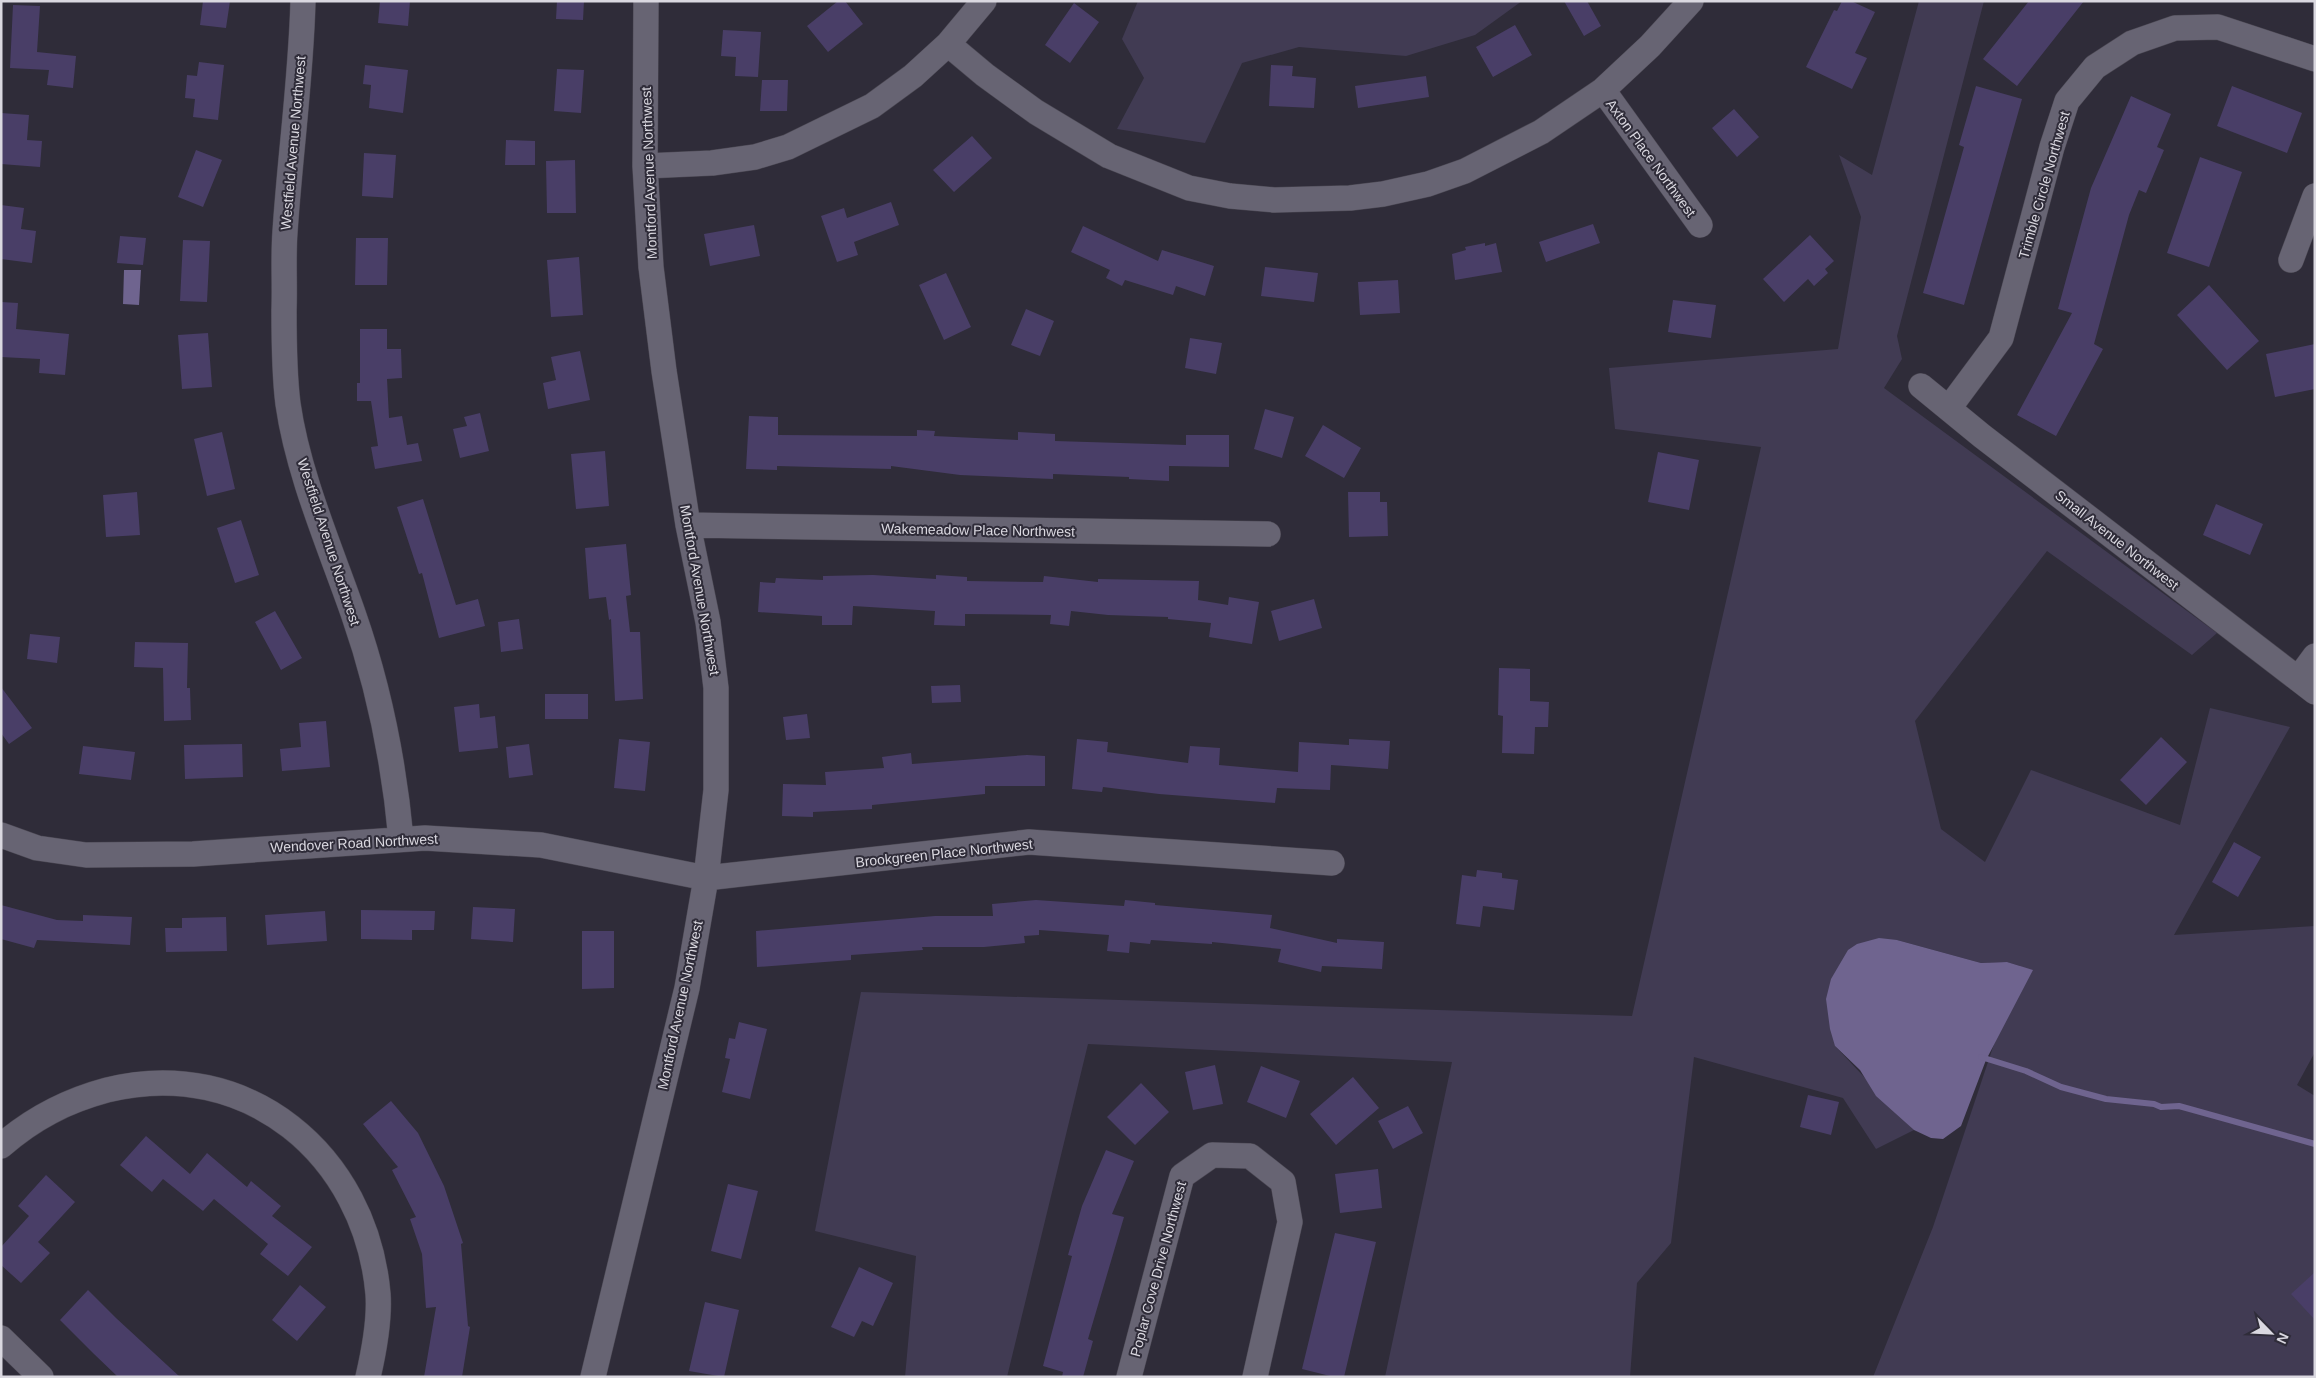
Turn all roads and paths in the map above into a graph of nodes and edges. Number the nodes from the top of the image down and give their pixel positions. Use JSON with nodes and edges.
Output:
{"nodes":[{"id":1,"x":303,"y":1,"type":"edge"},
{"id":2,"x":646,"y":1,"type":"edge"},
{"id":3,"x":984,"y":1,"type":"edge"},
{"id":4,"x":1691,"y":1,"type":"edge"},
{"id":5,"x":948,"y":44,"type":"junction"},
{"id":6,"x":2315,"y":59,"type":"edge"},
{"id":7,"x":1603,"y":90,"type":"junction"},
{"id":8,"x":646,"y":166,"type":"junction"},
{"id":9,"x":2315,"y":196,"type":"edge"},
{"id":10,"x":1700,"y":225,"type":"dead end"},
{"id":11,"x":2292,"y":260,"type":"dead end"},
{"id":12,"x":1922,"y":386,"type":"dead end"},
{"id":13,"x":1949,"y":408,"type":"junction"},
{"id":14,"x":688,"y":525,"type":"junction"},
{"id":15,"x":1268,"y":534,"type":"dead end"},
{"id":16,"x":2315,"y":656,"type":"edge"},
{"id":17,"x":2306,"y":685,"type":"edge"},
{"id":18,"x":1,"y":835,"type":"edge"},
{"id":19,"x":401,"y":839,"type":"junction"},
{"id":20,"x":1332,"y":863,"type":"dead end"},
{"id":21,"x":706,"y":878,"type":"junction"},
{"id":22,"x":1,"y":1146,"type":"edge"},
{"id":23,"x":1,"y":1338,"type":"edge"},
{"id":24,"x":41,"y":1377,"type":"edge"},
{"id":25,"x":368,"y":1377,"type":"edge"},
{"id":26,"x":593,"y":1377,"type":"edge"},
{"id":27,"x":1130,"y":1377,"type":"edge"},
{"id":28,"x":1255,"y":1377,"type":"edge"}],
"edges":[{"from":1,"to":19,"type":"street","name":"Westfield Avenue Northwest"},
{"from":2,"to":8,"type":"street","name":"Montford Avenue Northwest"},
{"from":3,"to":5,"type":"street"},
{"from":4,"to":7,"type":"street"},
{"from":5,"to":7,"type":"street"},
{"from":5,"to":8,"type":"street"},
{"from":6,"to":13,"type":"street","name":"Trimble Circle Northwest"},
{"from":7,"to":10,"type":"street","name":"Axton Place Northwest"},
{"from":8,"to":14,"type":"street","name":"Montford Avenue Northwest"},
{"from":9,"to":11,"type":"street"},
{"from":12,"to":13,"type":"street","name":"Small Avenue Northwest"},
{"from":13,"to":17,"type":"street","name":"Small Avenue Northwest"},
{"from":14,"to":15,"type":"street","name":"Wakemeadow Place Northwest"},
{"from":14,"to":21,"type":"street","name":"Montford Avenue Northwest"},
{"from":16,"to":17,"type":"street"},
{"from":18,"to":19,"type":"street","name":"Wendover Road Northwest"},
{"from":19,"to":21,"type":"street","name":"Wendover Road Northwest"},
{"from":20,"to":21,"type":"street","name":"Brookgreen Place Northwest"},
{"from":21,"to":26,"type":"street","name":"Montford Avenue Northwest"},
{"from":22,"to":25,"type":"street"},
{"from":23,"to":24,"type":"street"},
{"from":27,"to":28,"type":"street","name":"Poplar Cove Drive Northwest"}]}
